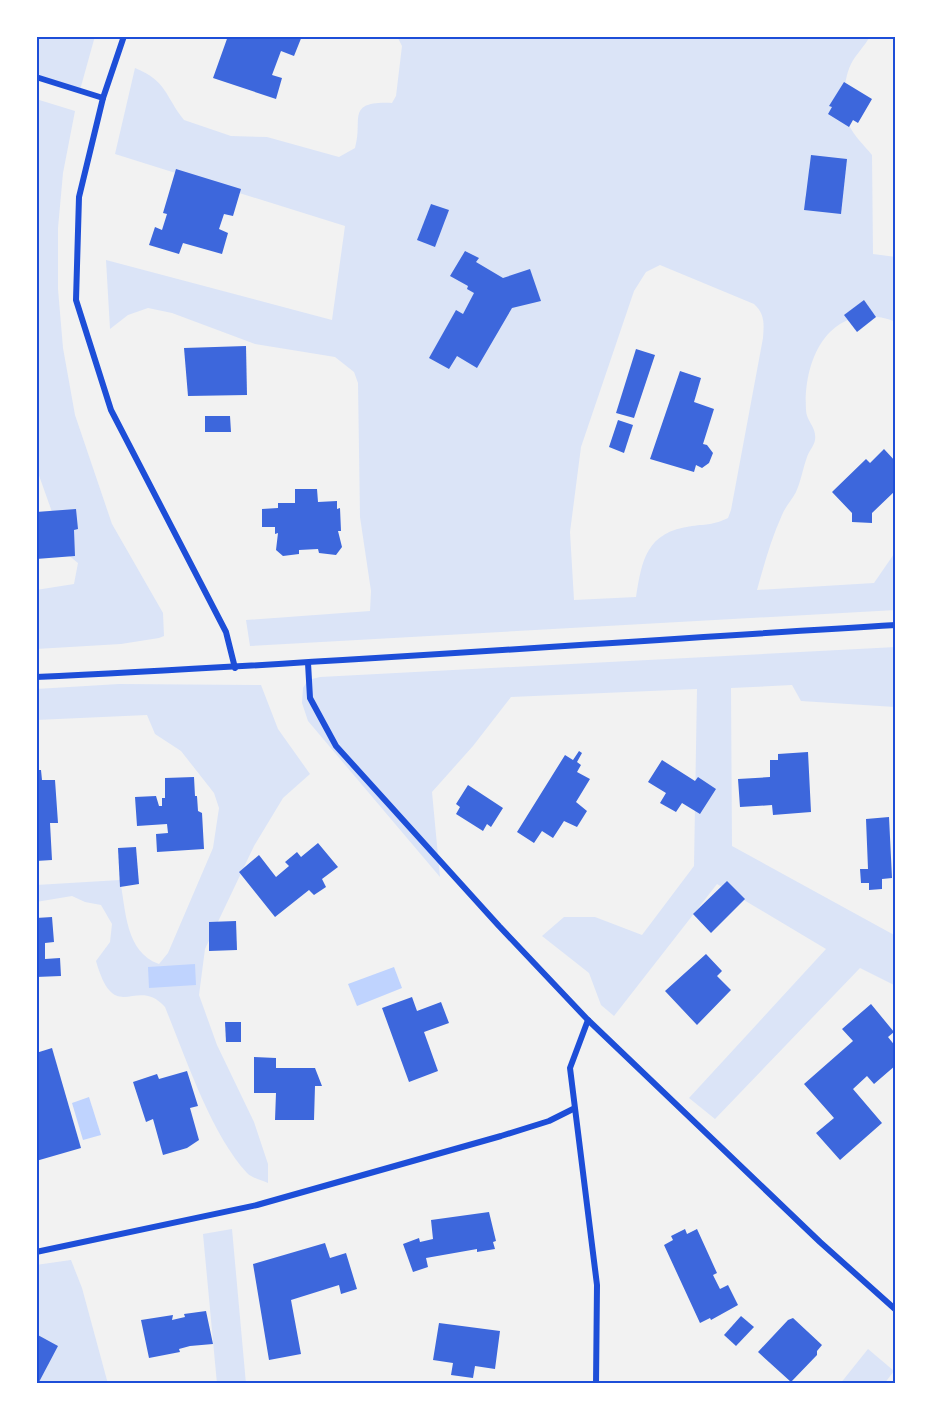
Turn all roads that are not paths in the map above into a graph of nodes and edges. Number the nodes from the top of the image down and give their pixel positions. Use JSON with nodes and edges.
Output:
{"nodes":[{"id":1,"x":124,"y":36,"type":"edge"},
{"id":2,"x":36,"y":77,"type":"edge"},
{"id":3,"x":103,"y":98,"type":"junction"},
{"id":4,"x":896,"y":625,"type":"edge"},
{"id":5,"x":309,"y":663,"type":"junction"},
{"id":6,"x":235,"y":668,"type":"junction"},
{"id":7,"x":36,"y":677,"type":"edge"},
{"id":8,"x":588,"y":1020,"type":"junction"},
{"id":9,"x":573,"y":1109,"type":"junction"},
{"id":10,"x":36,"y":1252,"type":"edge"},
{"id":11,"x":896,"y":1310,"type":"edge"},
{"id":12,"x":596,"y":1384,"type":"edge"}],
"edges":[{"from":1,"to":3,"type":"street"},
{"from":2,"to":3,"type":"street"},
{"from":3,"to":6,"type":"street"},
{"from":4,"to":5,"type":"street"},
{"from":5,"to":6,"type":"street"},
{"from":5,"to":8,"type":"street"},
{"from":6,"to":7,"type":"street"},
{"from":8,"to":9,"type":"street"},
{"from":8,"to":11,"type":"street"},
{"from":9,"to":10,"type":"street"},
{"from":9,"to":12,"type":"street"}]}
